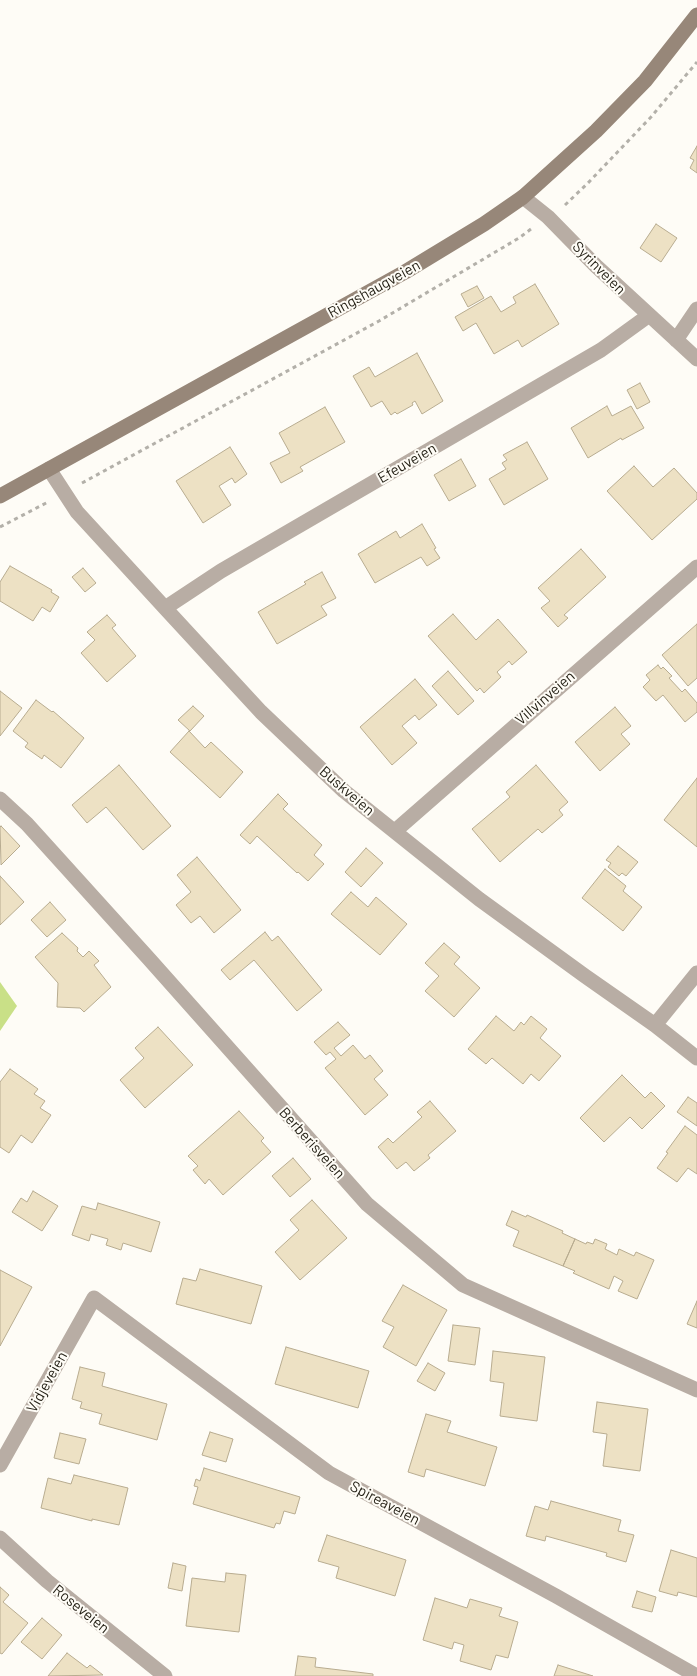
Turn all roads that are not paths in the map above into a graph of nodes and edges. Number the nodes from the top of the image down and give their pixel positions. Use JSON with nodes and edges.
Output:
{"nodes":[{"id":1,"x":697,"y":15,"type":"edge"},
{"id":2,"x":523,"y":197,"type":"junction"},
{"id":3,"x":697,"y":309,"type":"edge"},
{"id":4,"x":648,"y":316,"type":"junction"},
{"id":5,"x":676,"y":340,"type":"junction"},
{"id":6,"x":697,"y":359,"type":"edge"},
{"id":7,"x":48,"y":470,"type":"junction"},
{"id":8,"x":0,"y":496,"type":"edge"},
{"id":9,"x":697,"y":567,"type":"edge"},
{"id":10,"x":165,"y":608,"type":"junction"},
{"id":11,"x":0,"y":799,"type":"edge"},
{"id":12,"x":395,"y":831,"type":"junction"},
{"id":13,"x":697,"y":973,"type":"edge"},
{"id":14,"x":655,"y":1025,"type":"junction"},
{"id":15,"x":697,"y":1058,"type":"edge"},
{"id":16,"x":94,"y":1298,"type":"joint"},
{"id":17,"x":697,"y":1390,"type":"edge"},
{"id":18,"x":0,"y":1465,"type":"edge"},
{"id":19,"x":0,"y":1538,"type":"edge"},
{"id":20,"x":165,"y":1676,"type":"edge"},
{"id":21,"x":697,"y":1676,"type":"edge"}],
"edges":[{"from":1,"to":2,"type":"main road","name":"Ringshaugveien"},
{"from":2,"to":4,"type":"street","name":"Syrinveien"},
{"from":2,"to":7,"type":"main road","name":"Ringshaugveien"},
{"from":3,"to":5,"type":"street"},
{"from":4,"to":5,"type":"street","name":"Syrinveien"},
{"from":4,"to":10,"type":"street","name":"Efeuveien"},
{"from":5,"to":6,"type":"street","name":"Syrinveien"},
{"from":7,"to":8,"type":"main road","name":"Ringshaugveien"},
{"from":7,"to":10,"type":"street","name":"Buskveien"},
{"from":9,"to":12,"type":"street","name":"Villvinveien"},
{"from":10,"to":12,"type":"street","name":"Buskveien"},
{"from":11,"to":17,"type":"street","name":"Berberisveien"},
{"from":12,"to":14,"type":"street","name":"Buskveien"},
{"from":13,"to":14,"type":"street"},
{"from":14,"to":15,"type":"street","name":"Buskveien"},
{"from":16,"to":18,"type":"street","name":"Vidjeveien"},
{"from":16,"to":21,"type":"street","name":"Spireaveien"},
{"from":19,"to":20,"type":"street","name":"Roseveien"}]}
